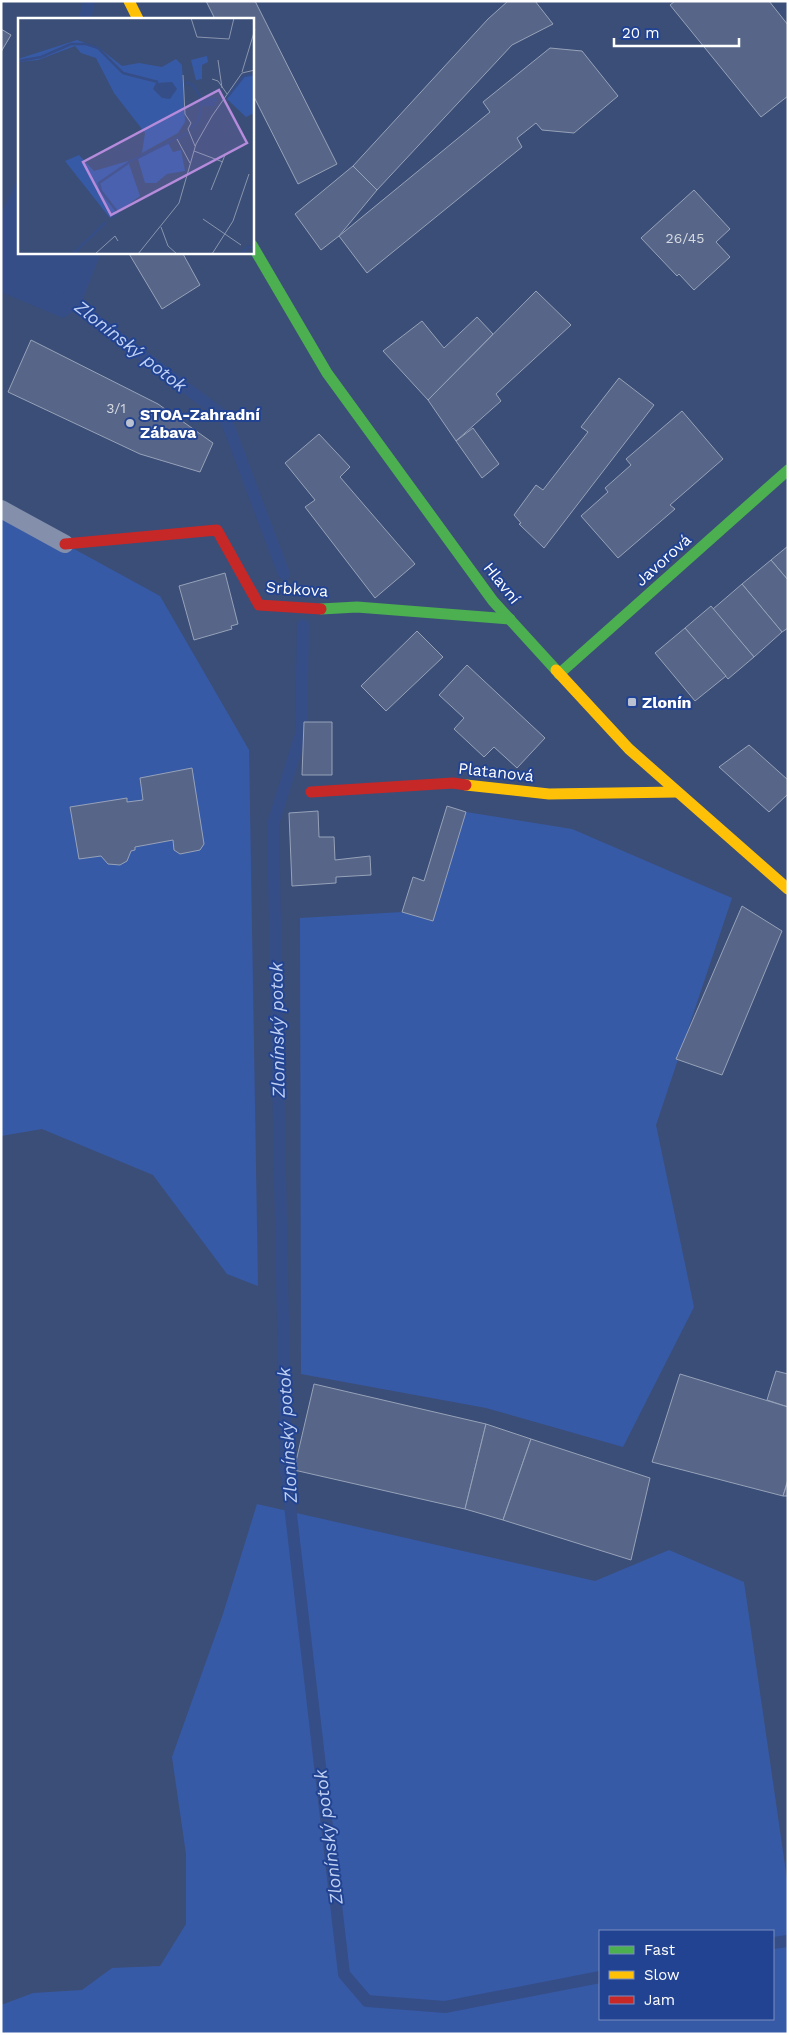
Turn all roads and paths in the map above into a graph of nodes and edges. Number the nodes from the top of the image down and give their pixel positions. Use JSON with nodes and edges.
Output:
{"nodes":[{"id":1,"x":129,"y":1,"type":"edge"},
{"id":2,"x":138,"y":18,"type":"edge"},
{"id":3,"x":254,"y":248,"type":"edge"},
{"id":4,"x":788,"y":470,"type":"edge"},
{"id":5,"x":1,"y":509,"type":"edge"},
{"id":6,"x":65,"y":544,"type":"joint"},
{"id":7,"x":510,"y":619,"type":"junction"},
{"id":8,"x":560,"y":674,"type":"junction"},
{"id":9,"x":310,"y":792,"type":"dead end"},
{"id":10,"x":677,"y":792,"type":"junction"},
{"id":11,"x":788,"y":889,"type":"edge"}],
"edges":[{"from":1,"to":2,"type":"street"},
{"from":3,"to":7,"type":"street","name":"Hlavní"},
{"from":4,"to":8,"type":"street","name":"Javorová"},
{"from":5,"to":6,"type":"lane"},
{"from":6,"to":7,"type":"street","name":"Srbkova"},
{"from":7,"to":8,"type":"street","name":"Hlavní"},
{"from":8,"to":10,"type":"street","name":"Hlavní"},
{"from":9,"to":10,"type":"street","name":"Platanová"},
{"from":10,"to":11,"type":"street","name":"Hlavní"}]}
